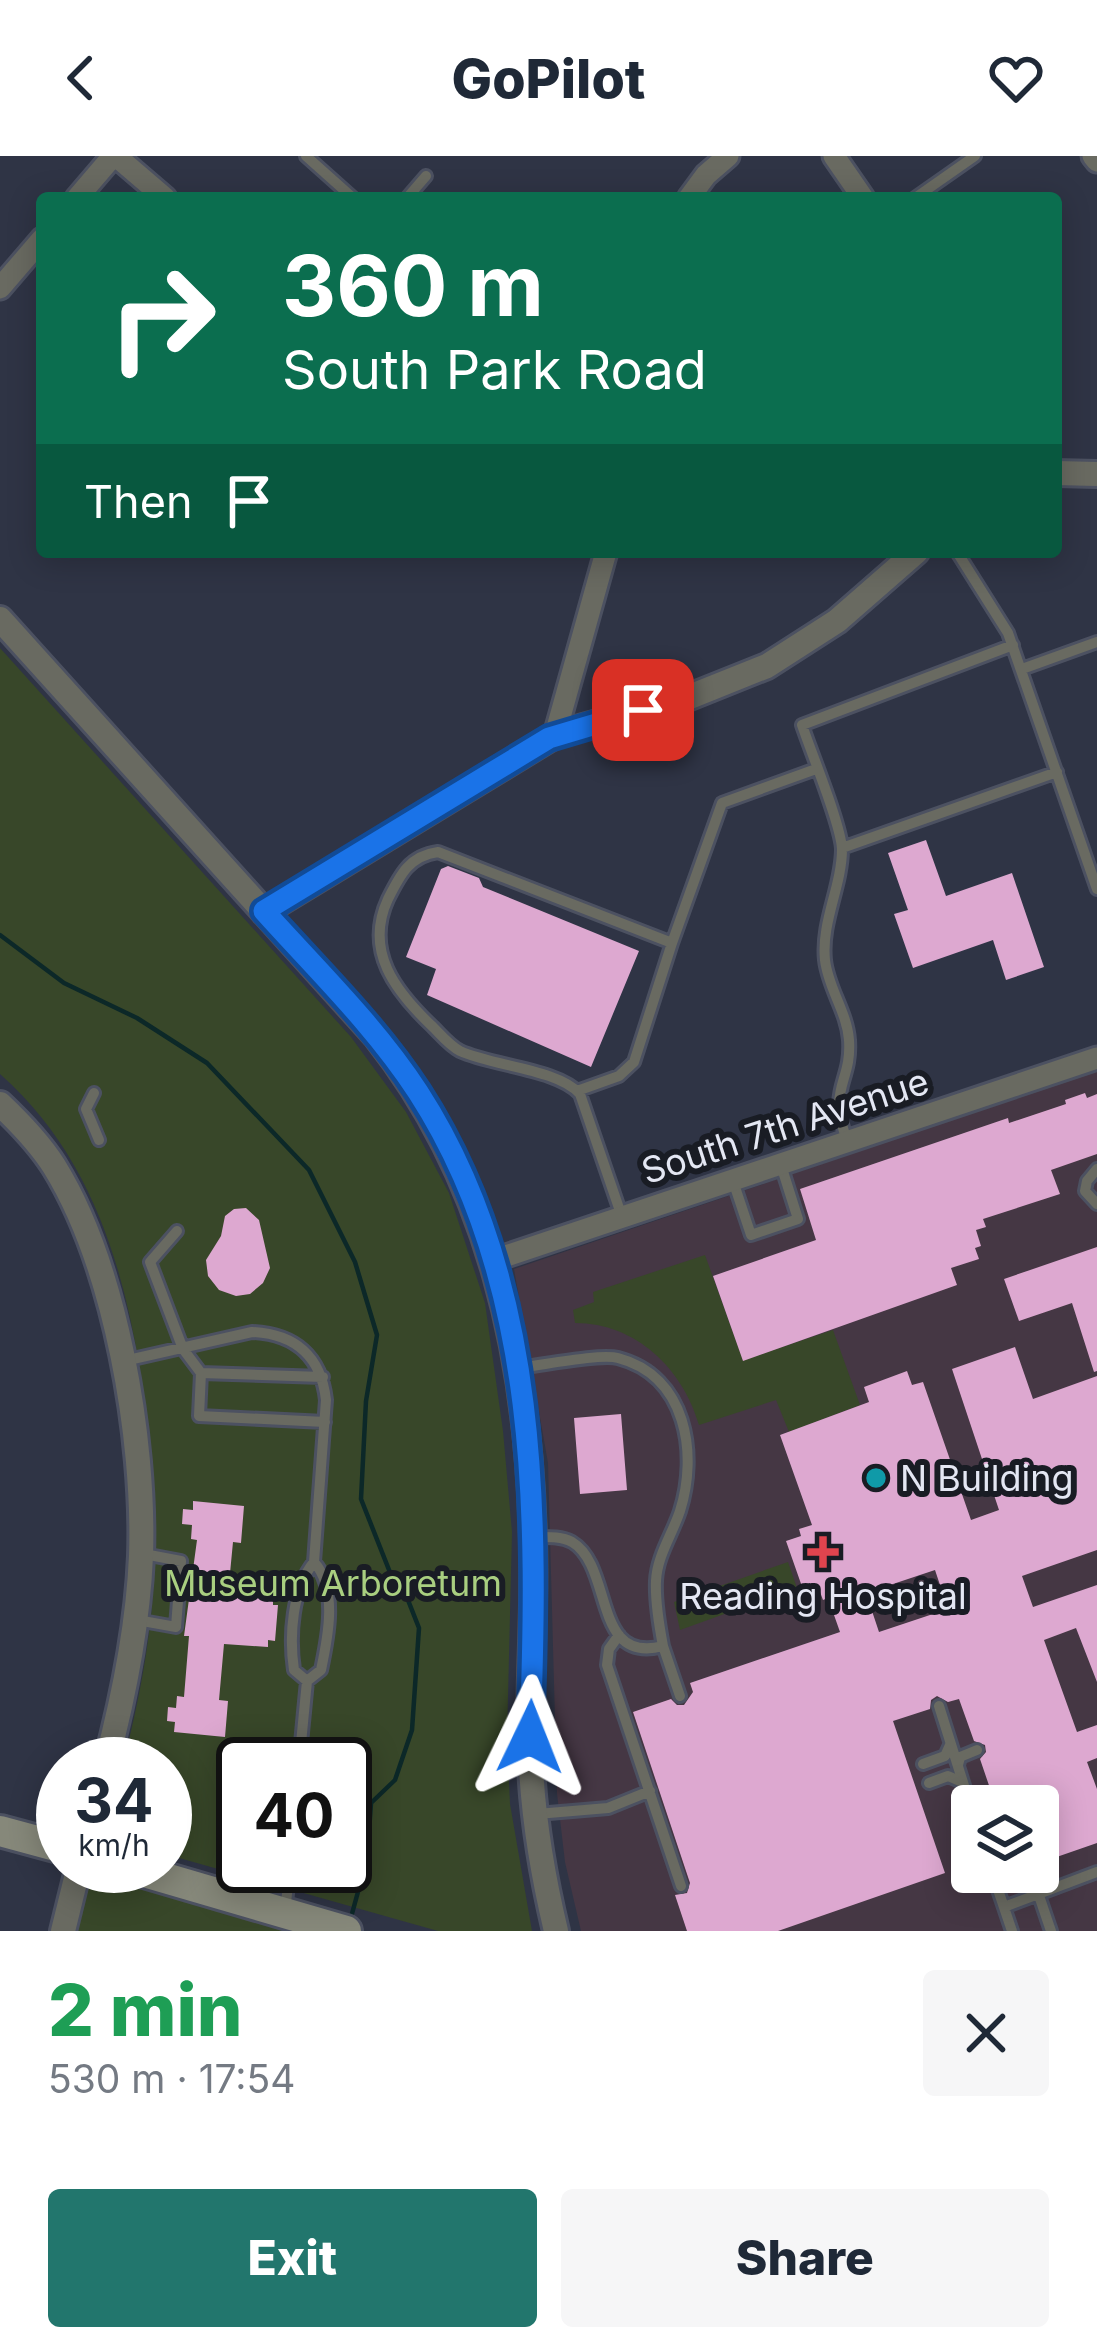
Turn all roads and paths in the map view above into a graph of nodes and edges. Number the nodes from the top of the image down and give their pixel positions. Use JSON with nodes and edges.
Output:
{"nodes":[{"id":1,"x":115,"y":156,"type":"edge"},
{"id":2,"x":306,"y":156,"type":"edge"},
{"id":3,"x":728,"y":156,"type":"edge"},
{"id":4,"x":834,"y":156,"type":"edge"},
{"id":5,"x":975,"y":156,"type":"edge"},
{"id":6,"x":426,"y":176,"type":"dead end"},
{"id":7,"x":82,"y":192,"type":"edge"},
{"id":8,"x":158,"y":192,"type":"edge"},
{"id":9,"x":346,"y":192,"type":"edge"},
{"id":10,"x":411,"y":192,"type":"edge"},
{"id":11,"x":693,"y":192,"type":"edge"},
{"id":12,"x":859,"y":192,"type":"edge"},
{"id":13,"x":924,"y":192,"type":"edge"},
{"id":14,"x":36,"y":246,"type":"edge"},
{"id":15,"x":0,"y":288,"type":"edge"},
{"id":16,"x":1062,"y":472,"type":"edge"},
{"id":17,"x":1097,"y":474,"type":"edge"},
{"id":18,"x":604,"y":558,"type":"edge"},
{"id":19,"x":909,"y":558,"type":"edge"},
{"id":20,"x":961,"y":558,"type":"edge"},
{"id":21,"x":0,"y":619,"type":"edge"},
{"id":22,"x":1097,"y":642,"type":"edge"},
{"id":23,"x":1013,"y":646,"type":"junction"},
{"id":24,"x":1022,"y":669,"type":"junction"},
{"id":25,"x":555,"y":735,"type":"junction"},
{"id":26,"x":816,"y":769,"type":"junction"},
{"id":27,"x":1057,"y":772,"type":"junction"},
{"id":28,"x":842,"y":848,"type":"junction"},
{"id":29,"x":1097,"y":890,"type":"edge"},
{"id":30,"x":264,"y":911,"type":"junction"},
{"id":31,"x":672,"y":943,"type":"junction"},
{"id":32,"x":1097,"y":1058,"type":"edge"},
{"id":33,"x":577,"y":1091,"type":"junction"},
{"id":34,"x":94,"y":1093,"type":"dead end"},
{"id":35,"x":0,"y":1104,"type":"edge"},
{"id":36,"x":99,"y":1140,"type":"dead end"},
{"id":37,"x":847,"y":1140,"type":"junction"},
{"id":38,"x":780,"y":1162,"type":"junction"},
{"id":39,"x":1097,"y":1169,"type":"edge"},
{"id":40,"x":732,"y":1178,"type":"junction"},
{"id":41,"x":1097,"y":1204,"type":"edge"},
{"id":42,"x":621,"y":1214,"type":"junction"},
{"id":43,"x":177,"y":1231,"type":"dead end"},
{"id":44,"x":494,"y":1260,"type":"junction"},
{"id":45,"x":183,"y":1349,"type":"junction"},
{"id":46,"x":122,"y":1362,"type":"junction"},
{"id":47,"x":517,"y":1368,"type":"junction"},
{"id":48,"x":201,"y":1373,"type":"junction"},
{"id":49,"x":323,"y":1377,"type":"junction"},
{"id":50,"x":325,"y":1422,"type":"junction"},
{"id":51,"x":533,"y":1537,"type":"junction"},
{"id":52,"x":141,"y":1554,"type":"junction"},
{"id":53,"x":314,"y":1562,"type":"junction"},
{"id":54,"x":136,"y":1620,"type":"junction"},
{"id":55,"x":619,"y":1635,"type":"junction"},
{"id":56,"x":663,"y":1646,"type":"junction"},
{"id":57,"x":307,"y":1681,"type":"junction"},
{"id":58,"x":680,"y":1696,"type":"dead end"},
{"id":59,"x":939,"y":1706,"type":"dead end"},
{"id":60,"x":112,"y":1737,"type":"edge"},
{"id":61,"x":302,"y":1737,"type":"edge"},
{"id":62,"x":950,"y":1745,"type":"junction"},
{"id":63,"x":977,"y":1750,"type":"dead end"},
{"id":64,"x":923,"y":1764,"type":"dead end"},
{"id":65,"x":958,"y":1768,"type":"junction"},
{"id":66,"x":962,"y":1781,"type":"junction"},
{"id":67,"x":929,"y":1783,"type":"dead end"},
{"id":68,"x":963,"y":1785,"type":"edge"},
{"id":69,"x":650,"y":1791,"type":"junction"},
{"id":70,"x":537,"y":1814,"type":"junction"},
{"id":71,"x":0,"y":1831,"type":"edge"},
{"id":72,"x":36,"y":1841,"type":"edge"},
{"id":73,"x":1097,"y":1872,"type":"edge"},
{"id":74,"x":681,"y":1886,"type":"dead end"},
{"id":75,"x":192,"y":1887,"type":"edge"},
{"id":76,"x":73,"y":1893,"type":"edge"},
{"id":77,"x":287,"y":1893,"type":"edge"},
{"id":78,"x":999,"y":1893,"type":"edge"},
{"id":79,"x":1039,"y":1895,"type":"junction"},
{"id":80,"x":1004,"y":1907,"type":"junction"},
{"id":81,"x":284,"y":1915,"type":"junction"},
{"id":82,"x":331,"y":1927,"type":"edge"},
{"id":83,"x":64,"y":1931,"type":"edge"},
{"id":84,"x":556,"y":1931,"type":"edge"},
{"id":85,"x":1012,"y":1931,"type":"edge"},
{"id":86,"x":1051,"y":1931,"type":"edge"}],
"edges":[{"from":1,"to":7,"type":"street"},
{"from":1,"to":8,"type":"street"},
{"from":2,"to":9,"type":"lane"},
{"from":3,"to":11,"type":"street"},
{"from":4,"to":12,"type":"street"},
{"from":5,"to":13,"type":"lane"},
{"from":6,"to":10,"type":"lane"},
{"from":14,"to":15,"type":"street"},
{"from":16,"to":17,"type":"street"},
{"from":18,"to":25,"type":"street"},
{"from":19,"to":25,"type":"street"},
{"from":20,"to":23,"type":"lane"},
{"from":21,"to":30,"type":"street"},
{"from":22,"to":24,"type":"lane"},
{"from":23,"to":24,"type":"lane"},
{"from":23,"to":26,"type":"lane"},
{"from":24,"to":27,"type":"lane"},
{"from":25,"to":30,"type":"street"},
{"from":26,"to":28,"type":"lane"},
{"from":26,"to":31,"type":"lane"},
{"from":27,"to":28,"type":"lane"},
{"from":27,"to":29,"type":"lane"},
{"from":28,"to":37,"type":"lane"},
{"from":30,"to":44,"type":"street"},
{"from":31,"to":33,"type":"lane"},
{"from":31,"to":33,"type":"lane"},
{"from":32,"to":37,"type":"street","name":"South 7th Avenue"},
{"from":33,"to":42,"type":"lane"},
{"from":34,"to":36,"type":"lane"},
{"from":35,"to":46,"type":"street"},
{"from":37,"to":38,"type":"street","name":"South 7th Avenue"},
{"from":38,"to":40,"type":"street","name":"South 7th Avenue"},
{"from":38,"to":40,"type":"lane"},
{"from":39,"to":41,"type":"lane"},
{"from":40,"to":42,"type":"street","name":"South 7th Avenue"},
{"from":42,"to":44,"type":"street","name":"South 7th Avenue"},
{"from":43,"to":45,"type":"lane"},
{"from":44,"to":47,"type":"street"},
{"from":45,"to":46,"type":"lane"},
{"from":45,"to":48,"type":"lane"},
{"from":45,"to":49,"type":"lane"},
{"from":46,"to":52,"type":"street"},
{"from":47,"to":51,"type":"street"},
{"from":47,"to":56,"type":"lane"},
{"from":48,"to":49,"type":"lane"},
{"from":48,"to":50,"type":"lane"},
{"from":49,"to":50,"type":"lane"},
{"from":50,"to":53,"type":"lane"},
{"from":51,"to":55,"type":"lane"},
{"from":51,"to":70,"type":"street"},
{"from":52,"to":54,"type":"street"},
{"from":52,"to":54,"type":"lane"},
{"from":53,"to":57,"type":"lane"},
{"from":53,"to":57,"type":"lane"},
{"from":54,"to":60,"type":"street"},
{"from":55,"to":56,"type":"lane"},
{"from":55,"to":69,"type":"lane"},
{"from":56,"to":58,"type":"lane"},
{"from":57,"to":61,"type":"lane"},
{"from":59,"to":62,"type":"lane"},
{"from":62,"to":64,"type":"lane"},
{"from":62,"to":65,"type":"lane"},
{"from":63,"to":65,"type":"lane"},
{"from":65,"to":66,"type":"lane"},
{"from":66,"to":67,"type":"lane"},
{"from":66,"to":68,"type":"lane"},
{"from":69,"to":70,"type":"lane"},
{"from":69,"to":74,"type":"lane"},
{"from":70,"to":84,"type":"street"},
{"from":71,"to":72,"type":"main road"},
{"from":73,"to":79,"type":"lane"},
{"from":75,"to":81,"type":"main road"},
{"from":76,"to":83,"type":"street"},
{"from":77,"to":81,"type":"lane"},
{"from":78,"to":80,"type":"lane"},
{"from":79,"to":80,"type":"lane"},
{"from":79,"to":86,"type":"lane"},
{"from":80,"to":85,"type":"lane"},
{"from":81,"to":82,"type":"main road"}]}
